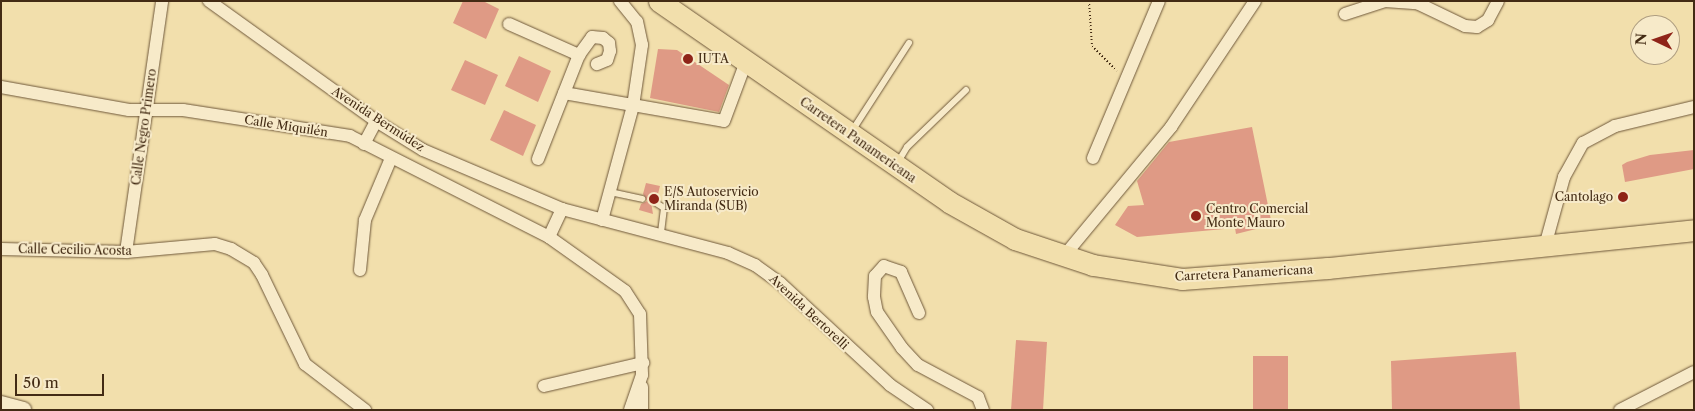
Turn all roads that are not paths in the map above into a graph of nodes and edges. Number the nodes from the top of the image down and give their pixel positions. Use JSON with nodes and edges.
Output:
{"nodes":[{"id":1,"x":162,"y":1,"type":"edge"},
{"id":2,"x":209,"y":1,"type":"edge"},
{"id":3,"x":620,"y":1,"type":"edge"},
{"id":4,"x":659,"y":1,"type":"edge"},
{"id":5,"x":1159,"y":1,"type":"edge"},
{"id":6,"x":1255,"y":1,"type":"edge"},
{"id":7,"x":1418,"y":2,"type":"edge"},
{"id":8,"x":1495,"y":2,"type":"edge"},
{"id":9,"x":1345,"y":14,"type":"dead end"},
{"id":10,"x":509,"y":24,"type":"dead end"},
{"id":11,"x":910,"y":42,"type":"dead end"},
{"id":12,"x":579,"y":55,"type":"junction"},
{"id":13,"x":746,"y":62,"type":"junction"},
{"id":14,"x":597,"y":64,"type":"dead end"},
{"id":15,"x":1,"y":88,"type":"edge"},
{"id":16,"x":966,"y":90,"type":"dead end"},
{"id":17,"x":564,"y":93,"type":"junction"},
{"id":18,"x":633,"y":106,"type":"junction"},
{"id":19,"x":1694,"y":107,"type":"edge"},
{"id":20,"x":146,"y":111,"type":"junction"},
{"id":21,"x":376,"y":120,"type":"junction"},
{"id":22,"x":850,"y":134,"type":"junction"},
{"id":23,"x":364,"y":144,"type":"junction"},
{"id":24,"x":390,"y":158,"type":"junction"},
{"id":25,"x":1093,"y":158,"type":"dead end"},
{"id":26,"x":538,"y":159,"type":"dead end"},
{"id":27,"x":896,"y":166,"type":"junction"},
{"id":28,"x":610,"y":192,"type":"junction"},
{"id":29,"x":642,"y":199,"type":"dead end"},
{"id":30,"x":656,"y":202,"type":"dead end"},
{"id":31,"x":562,"y":209,"type":"junction"},
{"id":32,"x":602,"y":220,"type":"junction"},
{"id":33,"x":1694,"y":230,"type":"edge"},
{"id":34,"x":661,"y":234,"type":"junction"},
{"id":35,"x":549,"y":237,"type":"junction"},
{"id":36,"x":1545,"y":246,"type":"junction"},
{"id":37,"x":1,"y":249,"type":"edge"},
{"id":38,"x":126,"y":252,"type":"junction"},
{"id":39,"x":1064,"y":256,"type":"junction"},
{"id":40,"x":360,"y":270,"type":"dead end"},
{"id":41,"x":919,"y":313,"type":"dead end"},
{"id":42,"x":642,"y":369,"type":"junction"},
{"id":43,"x":1694,"y":372,"type":"edge"},
{"id":44,"x":544,"y":386,"type":"dead end"},
{"id":45,"x":1,"y":404,"type":"edge"},
{"id":46,"x":1647,"y":404,"type":"edge"},
{"id":47,"x":23,"y":410,"type":"edge"},
{"id":48,"x":365,"y":410,"type":"edge"},
{"id":49,"x":630,"y":410,"type":"edge"},
{"id":50,"x":642,"y":410,"type":"edge"},
{"id":51,"x":926,"y":410,"type":"edge"},
{"id":52,"x":983,"y":410,"type":"edge"},
{"id":53,"x":1620,"y":410,"type":"edge"}],
"edges":[{"from":1,"to":20,"type":"street","name":"Calle Negro Primero"},
{"from":2,"to":21,"type":"street","name":"Avenida Bermúdez"},
{"from":3,"to":18,"type":"street"},
{"from":4,"to":13,"type":"main road","name":"Carretera Panamericana"},
{"from":5,"to":25,"type":"street"},
{"from":6,"to":39,"type":"street"},
{"from":7,"to":8,"type":"street"},
{"from":7,"to":9,"type":"street"},
{"from":10,"to":12,"type":"street"},
{"from":11,"to":22,"type":"lane"},
{"from":12,"to":14,"type":"street"},
{"from":12,"to":17,"type":"street"},
{"from":13,"to":18,"type":"street"},
{"from":13,"to":22,"type":"main road","name":"Carretera Panamericana"},
{"from":15,"to":20,"type":"street","name":"Calle Miquilén"},
{"from":16,"to":27,"type":"lane"},
{"from":17,"to":18,"type":"street"},
{"from":17,"to":26,"type":"street"},
{"from":18,"to":28,"type":"street"},
{"from":19,"to":36,"type":"street"},
{"from":20,"to":23,"type":"street","name":"Calle Miquilén"},
{"from":20,"to":38,"type":"street","name":"Calle Negro Primero"},
{"from":21,"to":23,"type":"street"},
{"from":21,"to":31,"type":"street","name":"Avenida Bermúdez"},
{"from":22,"to":27,"type":"main road","name":"Carretera Panamericana"},
{"from":23,"to":24,"type":"street","name":"Calle Miquilén"},
{"from":24,"to":35,"type":"street","name":"Calle Miquilén"},
{"from":24,"to":40,"type":"street"},
{"from":27,"to":39,"type":"main road","name":"Carretera Panamericana"},
{"from":28,"to":29,"type":"lane"},
{"from":28,"to":32,"type":"street"},
{"from":30,"to":34,"type":"lane"},
{"from":31,"to":32,"type":"street","name":"Avenida Bertorelli"},
{"from":31,"to":35,"type":"street"},
{"from":32,"to":34,"type":"street","name":"Avenida Bertorelli"},
{"from":33,"to":36,"type":"main road","name":"Carretera Panamericana"},
{"from":34,"to":51,"type":"street","name":"Avenida Bertorelli"},
{"from":35,"to":42,"type":"street","name":"Calle Miquilén"},
{"from":36,"to":39,"type":"main road","name":"Carretera Panamericana"},
{"from":37,"to":38,"type":"street","name":"Calle Cecilio Acosta"},
{"from":38,"to":48,"type":"street","name":"Calle Cecilio Acosta"},
{"from":41,"to":52,"type":"street"},
{"from":42,"to":44,"type":"street"},
{"from":42,"to":49,"type":"street"},
{"from":42,"to":50,"type":"street","name":"Calle Miquilén"},
{"from":43,"to":46,"type":"street"},
{"from":45,"to":47,"type":"street"},
{"from":46,"to":53,"type":"street"}]}
